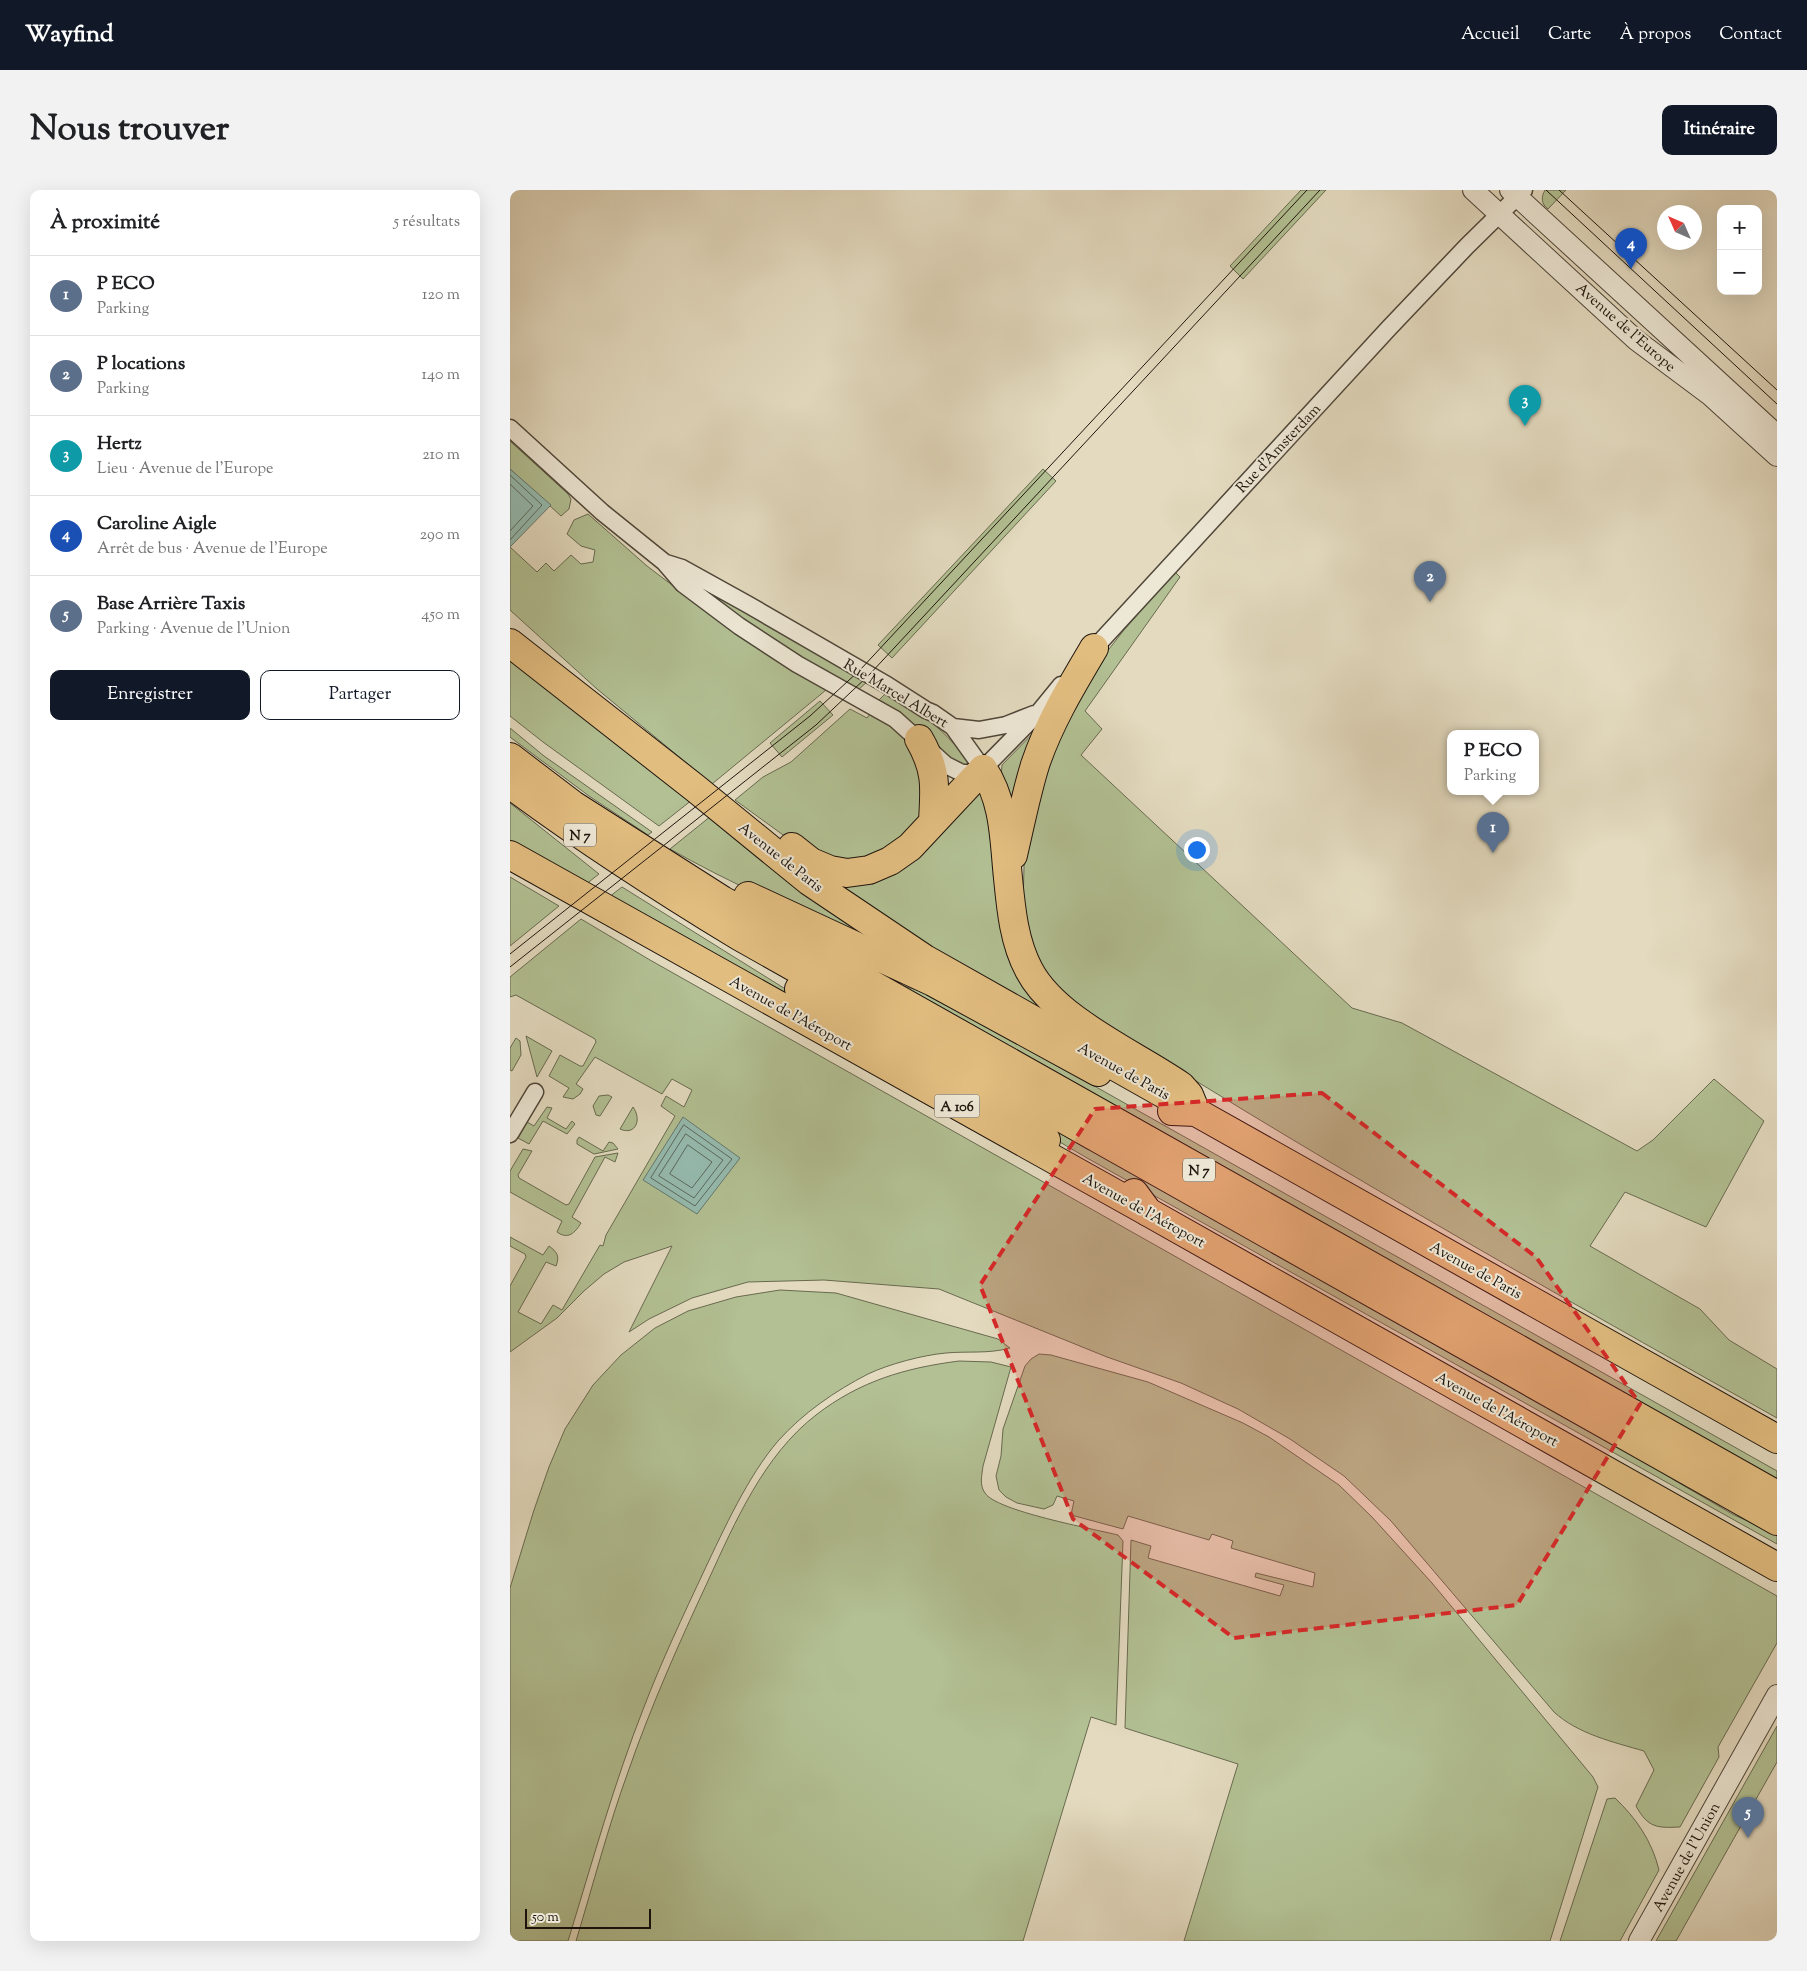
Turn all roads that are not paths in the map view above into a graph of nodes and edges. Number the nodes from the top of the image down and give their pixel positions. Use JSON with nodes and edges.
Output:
{"nodes":[{"id":1,"x":1473,"y":190,"type":"edge"},
{"id":2,"x":1517,"y":192,"type":"edge"},
{"id":3,"x":1499,"y":214,"type":"junction"},
{"id":4,"x":510,"y":428,"type":"edge"},
{"id":5,"x":1777,"y":435,"type":"edge"},
{"id":6,"x":1777,"y":456,"type":"edge"},
{"id":7,"x":664,"y":562,"type":"junction"},
{"id":8,"x":510,"y":643,"type":"edge"},
{"id":9,"x":1094,"y":648,"type":"junction"},
{"id":10,"x":1039,"y":712,"type":"junction"},
{"id":11,"x":953,"y":727,"type":"junction"},
{"id":12,"x":919,"y":739,"type":"junction"},
{"id":13,"x":510,"y":757,"type":"edge"},
{"id":14,"x":983,"y":769,"type":"junction"},
{"id":15,"x":510,"y":784,"type":"edge"},
{"id":16,"x":695,"y":788,"type":"junction"},
{"id":17,"x":933,"y":821,"type":"junction"},
{"id":18,"x":625,"y":838,"type":"junction"},
{"id":19,"x":510,"y":856,"type":"edge"},
{"id":20,"x":1008,"y":876,"type":"junction"},
{"id":21,"x":649,"y":881,"type":"junction"},
{"id":22,"x":535,"y":1092,"type":"dead end"},
{"id":23,"x":1196,"y":1112,"type":"junction"},
{"id":24,"x":510,"y":1134,"type":"edge"},
{"id":25,"x":1148,"y":1212,"type":"junction"},
{"id":26,"x":1777,"y":1439,"type":"edge"},
{"id":27,"x":1777,"y":1495,"type":"edge"},
{"id":28,"x":1777,"y":1521,"type":"edge"},
{"id":29,"x":1706,"y":1527,"type":"junction"},
{"id":30,"x":1777,"y":1552,"type":"edge"},
{"id":31,"x":1777,"y":1567,"type":"edge"},
{"id":32,"x":1777,"y":1695,"type":"edge"},
{"id":33,"x":1639,"y":1941,"type":"edge"}],
"edges":[{"from":1,"to":3,"type":"street","name":"Avenue de l'Europe"},
{"from":2,"to":3,"type":"street","name":"Rue d'Amsterdam"},
{"from":2,"to":5,"type":"street","name":"Avenue de l'Europe"},
{"from":3,"to":6,"type":"street","name":"Avenue de l'Europe"},
{"from":3,"to":9,"type":"street","name":"Rue d'Amsterdam"},
{"from":4,"to":7,"type":"street","name":"Rue Marcel Albert"},
{"from":7,"to":11,"type":"street","name":"Rue Marcel Albert"},
{"from":7,"to":12,"type":"street","name":"Rue Marcel Albert"},
{"from":8,"to":16,"type":"highway","name":"Avenue de Paris"},
{"from":9,"to":10,"type":"street","name":"Rue d'Amsterdam"},
{"from":9,"to":20,"type":"highway"},
{"from":10,"to":11,"type":"street","name":"Rue d'Amsterdam"},
{"from":10,"to":14,"type":"street","name":"Rue d'Amsterdam"},
{"from":11,"to":14,"type":"street","name":"Rue Marcel Albert"},
{"from":12,"to":14,"type":"street","name":"Rue Marcel Albert"},
{"from":12,"to":17,"type":"highway"},
{"from":13,"to":18,"type":"highway","number":"N 7"},
{"from":14,"to":17,"type":"highway"},
{"from":14,"to":20,"type":"highway"},
{"from":15,"to":21,"type":"highway","number":"N 7"},
{"from":16,"to":17,"type":"highway"},
{"from":16,"to":23,"type":"highway","name":"Avenue de Paris"},
{"from":18,"to":23,"type":"highway"},
{"from":18,"to":27,"type":"highway","number":"N 7"},
{"from":19,"to":25,"type":"highway","name":"Avenue de l'Aéroport","number":"A 106"},
{"from":20,"to":23,"type":"highway"},
{"from":21,"to":25,"type":"highway"},
{"from":21,"to":28,"type":"highway","number":"N 7"},
{"from":22,"to":24,"type":"street"},
{"from":23,"to":26,"type":"highway","name":"Avenue de Paris"},
{"from":25,"to":29,"type":"highway","name":"Avenue de l'Aéroport"},
{"from":29,"to":30,"type":"highway"},
{"from":29,"to":31,"type":"highway","name":"Avenue de l'Aéroport"},
{"from":32,"to":33,"type":"street","name":"Avenue de l'Union"}]}
